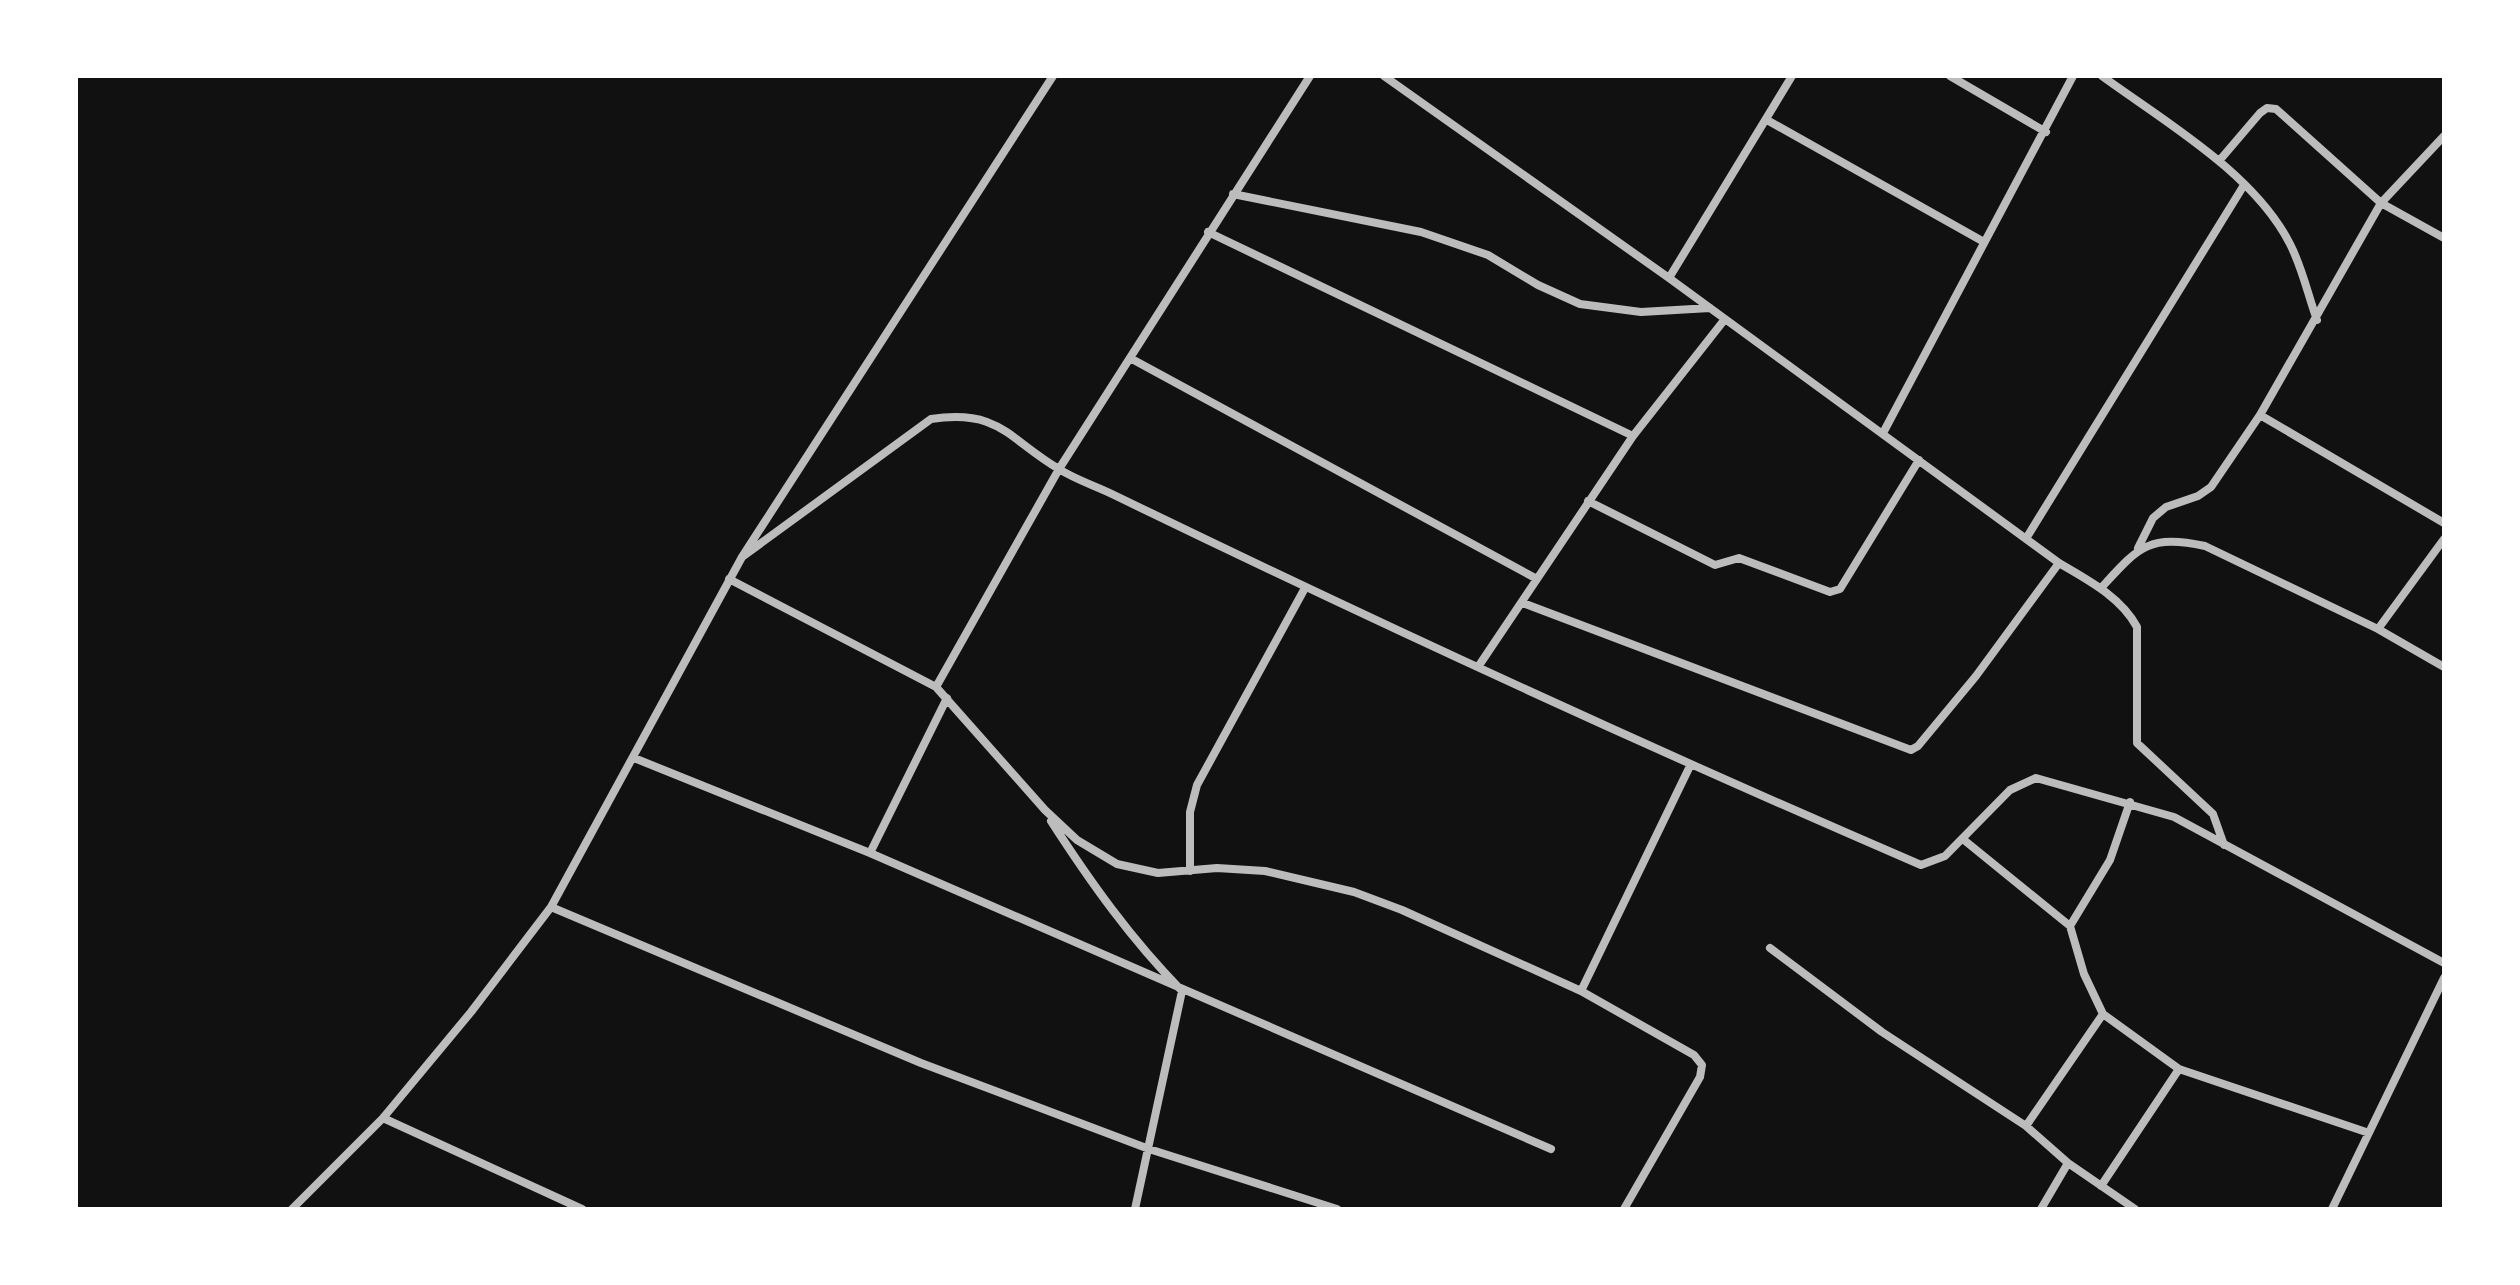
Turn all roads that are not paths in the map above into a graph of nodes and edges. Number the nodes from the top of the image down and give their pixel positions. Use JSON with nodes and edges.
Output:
{"nodes":[{"id":1,"x":1053,"y":76,"type":"edge"},
{"id":2,"x":1310,"y":76,"type":"edge"},
{"id":3,"x":1384,"y":76,"type":"edge"},
{"id":4,"x":1792,"y":76,"type":"edge"},
{"id":5,"x":1950,"y":76,"type":"edge"},
{"id":6,"x":2073,"y":76,"type":"edge"},
{"id":7,"x":2102,"y":76,"type":"edge"},
{"id":8,"x":1767,"y":120,"type":"junction"},
{"id":9,"x":2046,"y":132,"type":"junction"},
{"id":10,"x":2444,"y":136,"type":"edge"},
{"id":11,"x":2219,"y":161,"type":"junction"},
{"id":12,"x":2244,"y":185,"type":"junction"},
{"id":13,"x":1233,"y":194,"type":"junction"},
{"id":14,"x":2381,"y":203,"type":"junction"},
{"id":15,"x":1208,"y":232,"type":"junction"},
{"id":16,"x":2444,"y":238,"type":"edge"},
{"id":17,"x":1984,"y":242,"type":"junction"},
{"id":18,"x":1669,"y":278,"type":"junction"},
{"id":19,"x":1710,"y":308,"type":"junction"},
{"id":20,"x":1725,"y":319,"type":"junction"},
{"id":21,"x":2317,"y":320,"type":"junction"},
{"id":22,"x":1130,"y":358,"type":"junction"},
{"id":23,"x":2260,"y":415,"type":"junction"},
{"id":24,"x":1883,"y":433,"type":"junction"},
{"id":25,"x":1633,"y":436,"type":"junction"},
{"id":26,"x":1919,"y":460,"type":"junction"},
{"id":27,"x":1059,"y":469,"type":"junction"},
{"id":28,"x":1588,"y":501,"type":"junction"},
{"id":29,"x":2444,"y":523,"type":"edge"},
{"id":30,"x":2027,"y":537,"type":"junction"},
{"id":31,"x":2444,"y":539,"type":"edge"},
{"id":32,"x":2138,"y":548,"type":"junction"},
{"id":33,"x":742,"y":557,"type":"junction"},
{"id":34,"x":2059,"y":563,"type":"junction"},
{"id":35,"x":729,"y":579,"type":"junction"},
{"id":36,"x":1537,"y":579,"type":"junction"},
{"id":37,"x":1305,"y":588,"type":"junction"},
{"id":38,"x":2101,"y":588,"type":"junction"},
{"id":39,"x":1523,"y":603,"type":"junction"},
{"id":40,"x":2378,"y":629,"type":"junction"},
{"id":41,"x":1478,"y":667,"type":"junction"},
{"id":42,"x":2444,"y":667,"type":"edge"},
{"id":43,"x":936,"y":687,"type":"junction"},
{"id":44,"x":947,"y":698,"type":"junction"},
{"id":45,"x":634,"y":758,"type":"junction"},
{"id":46,"x":1690,"y":766,"type":"junction"},
{"id":47,"x":2130,"y":802,"type":"junction"},
{"id":48,"x":1045,"y":810,"type":"junction"},
{"id":49,"x":1964,"y":840,"type":"junction"},
{"id":50,"x":2224,"y":845,"type":"junction"},
{"id":51,"x":870,"y":853,"type":"junction"},
{"id":52,"x":1190,"y":871,"type":"junction"},
{"id":53,"x":551,"y":907,"type":"junction"},
{"id":54,"x":2070,"y":926,"type":"junction"},
{"id":55,"x":1770,"y":948,"type":"dead end"},
{"id":56,"x":2444,"y":963,"type":"edge"},
{"id":57,"x":2444,"y":978,"type":"edge"},
{"id":58,"x":1182,"y":991,"type":"junction"},
{"id":59,"x":1581,"y":991,"type":"junction"},
{"id":60,"x":2103,"y":1014,"type":"junction"},
{"id":61,"x":2179,"y":1069,"type":"junction"},
{"id":62,"x":383,"y":1118,"type":"junction"},
{"id":63,"x":2026,"y":1126,"type":"junction"},
{"id":64,"x":2369,"y":1133,"type":"junction"},
{"id":65,"x":1149,"y":1149,"type":"junction"},
{"id":66,"x":1551,"y":1149,"type":"dead end"},
{"id":67,"x":2068,"y":1163,"type":"junction"},
{"id":68,"x":2101,"y":1186,"type":"junction"},
{"id":69,"x":292,"y":1209,"type":"edge"},
{"id":70,"x":582,"y":1209,"type":"edge"},
{"id":71,"x":1135,"y":1209,"type":"edge"},
{"id":72,"x":1337,"y":1209,"type":"edge"},
{"id":73,"x":1624,"y":1209,"type":"edge"},
{"id":74,"x":2041,"y":1209,"type":"edge"},
{"id":75,"x":2135,"y":1209,"type":"edge"},
{"id":76,"x":2332,"y":1209,"type":"edge"}],
"edges":[{"from":1,"to":33,"type":"street"},
{"from":2,"to":13,"type":"street"},
{"from":3,"to":18,"type":"street"},
{"from":4,"to":8,"type":"street"},
{"from":5,"to":9,"type":"street"},
{"from":6,"to":9,"type":"street"},
{"from":7,"to":11,"type":"street"},
{"from":8,"to":17,"type":"street"},
{"from":8,"to":18,"type":"street"},
{"from":9,"to":17,"type":"street"},
{"from":10,"to":14,"type":"street"},
{"from":11,"to":12,"type":"street"},
{"from":11,"to":14,"type":"street"},
{"from":12,"to":21,"type":"street"},
{"from":12,"to":30,"type":"street"},
{"from":13,"to":15,"type":"street"},
{"from":13,"to":19,"type":"street"},
{"from":14,"to":16,"type":"street"},
{"from":14,"to":21,"type":"street"},
{"from":15,"to":22,"type":"street"},
{"from":15,"to":25,"type":"street"},
{"from":17,"to":24,"type":"street"},
{"from":18,"to":19,"type":"street"},
{"from":19,"to":20,"type":"street"},
{"from":20,"to":24,"type":"street"},
{"from":20,"to":25,"type":"street"},
{"from":21,"to":23,"type":"street"},
{"from":22,"to":27,"type":"street"},
{"from":22,"to":36,"type":"street"},
{"from":23,"to":29,"type":"street"},
{"from":23,"to":32,"type":"street"},
{"from":24,"to":26,"type":"street"},
{"from":25,"to":28,"type":"street"},
{"from":26,"to":28,"type":"street"},
{"from":26,"to":30,"type":"street"},
{"from":27,"to":33,"type":"street"},
{"from":27,"to":37,"type":"street"},
{"from":27,"to":43,"type":"street"},
{"from":28,"to":36,"type":"street"},
{"from":30,"to":34,"type":"street"},
{"from":31,"to":40,"type":"street"},
{"from":32,"to":38,"type":"street"},
{"from":32,"to":40,"type":"street"},
{"from":33,"to":35,"type":"street"},
{"from":34,"to":38,"type":"street"},
{"from":34,"to":39,"type":"street"},
{"from":35,"to":43,"type":"street"},
{"from":35,"to":45,"type":"street"},
{"from":36,"to":39,"type":"street"},
{"from":37,"to":41,"type":"street"},
{"from":37,"to":52,"type":"street"},
{"from":38,"to":50,"type":"street"},
{"from":39,"to":41,"type":"street"},
{"from":40,"to":42,"type":"street"},
{"from":41,"to":46,"type":"street"},
{"from":43,"to":44,"type":"street"},
{"from":44,"to":48,"type":"street"},
{"from":44,"to":51,"type":"street"},
{"from":45,"to":51,"type":"street"},
{"from":45,"to":53,"type":"street"},
{"from":46,"to":49,"type":"street"},
{"from":46,"to":59,"type":"street"},
{"from":47,"to":49,"type":"street"},
{"from":47,"to":50,"type":"street"},
{"from":47,"to":54,"type":"street"},
{"from":48,"to":52,"type":"street"},
{"from":48,"to":58,"type":"street"},
{"from":49,"to":54,"type":"street"},
{"from":50,"to":56,"type":"street"},
{"from":51,"to":58,"type":"street"},
{"from":52,"to":59,"type":"street"},
{"from":53,"to":62,"type":"street"},
{"from":53,"to":65,"type":"street"},
{"from":54,"to":60,"type":"street"},
{"from":55,"to":63,"type":"street"},
{"from":57,"to":64,"type":"street"},
{"from":58,"to":65,"type":"street"},
{"from":58,"to":66,"type":"street"},
{"from":59,"to":73,"type":"street"},
{"from":60,"to":61,"type":"street"},
{"from":60,"to":63,"type":"street"},
{"from":61,"to":64,"type":"street"},
{"from":61,"to":68,"type":"street"},
{"from":62,"to":69,"type":"street"},
{"from":62,"to":70,"type":"street"},
{"from":63,"to":67,"type":"street"},
{"from":64,"to":76,"type":"street"},
{"from":65,"to":71,"type":"street"},
{"from":65,"to":72,"type":"street"},
{"from":67,"to":68,"type":"street"},
{"from":67,"to":74,"type":"street"},
{"from":68,"to":75,"type":"street"}]}
